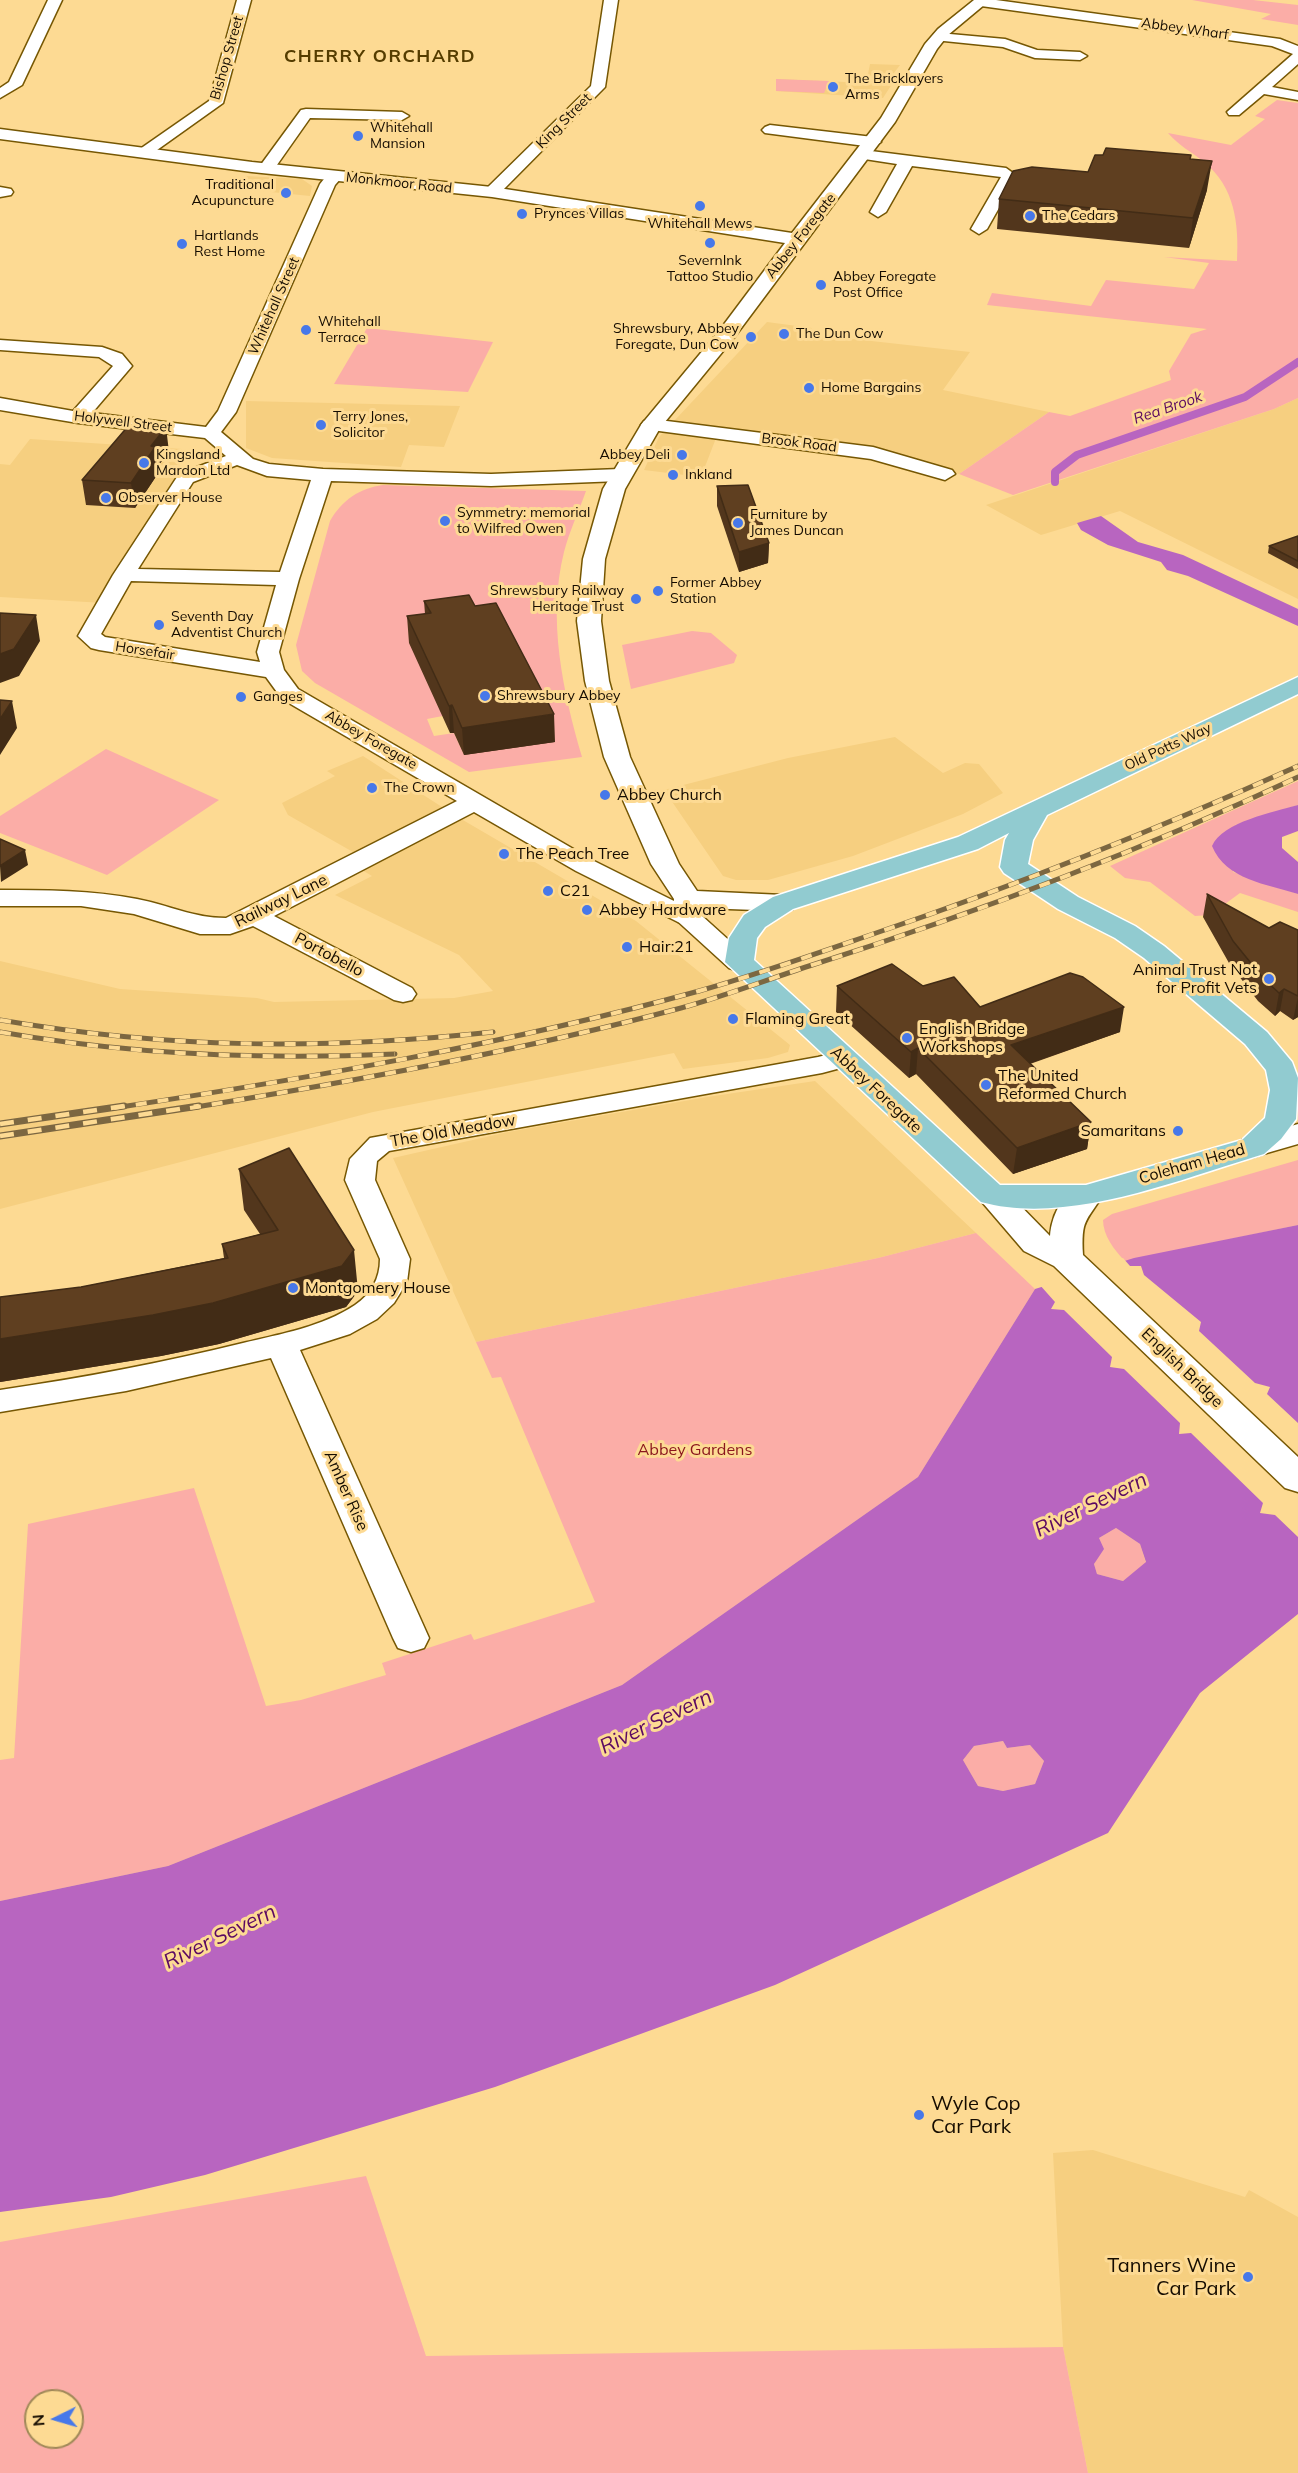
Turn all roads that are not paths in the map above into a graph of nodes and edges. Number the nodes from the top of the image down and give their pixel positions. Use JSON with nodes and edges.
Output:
{"nodes":[{"id":1,"x":55,"y":0,"type":"edge"},
{"id":2,"x":244,"y":0,"type":"edge"},
{"id":3,"x":611,"y":0,"type":"edge"},
{"id":4,"x":982,"y":1,"type":"edge"},
{"id":5,"x":1290,"y":31,"type":"dead end"},
{"id":6,"x":939,"y":37,"type":"junction"},
{"id":7,"x":1275,"y":42,"type":"junction"},
{"id":8,"x":1298,"y":51,"type":"edge"},
{"id":9,"x":1080,"y":56,"type":"dead end"},
{"id":10,"x":1298,"y":57,"type":"edge"},
{"id":11,"x":1262,"y":90,"type":"junction"},
{"id":12,"x":0,"y":94,"type":"edge"},
{"id":13,"x":1298,"y":96,"type":"edge"},
{"id":14,"x":1234,"y":112,"type":"dead end"},
{"id":15,"x":402,"y":116,"type":"dead end"},
{"id":16,"x":770,"y":130,"type":"dead end"},
{"id":17,"x":0,"y":134,"type":"edge"},
{"id":18,"x":868,"y":149,"type":"junction"},
{"id":19,"x":145,"y":152,"type":"junction"},
{"id":20,"x":907,"y":160,"type":"junction"},
{"id":21,"x":266,"y":169,"type":"junction"},
{"id":22,"x":334,"y":177,"type":"junction"},
{"id":23,"x":492,"y":192,"type":"junction"},
{"id":24,"x":878,"y":212,"type":"dead end"},
{"id":25,"x":979,"y":229,"type":"dead end"},
{"id":26,"x":797,"y":239,"type":"junction"},
{"id":27,"x":0,"y":345,"type":"edge"},
{"id":28,"x":0,"y":404,"type":"edge"},
{"id":29,"x":78,"y":417,"type":"junction"},
{"id":30,"x":651,"y":425,"type":"junction"},
{"id":31,"x":211,"y":433,"type":"junction"},
{"id":32,"x":238,"y":458,"type":"junction"},
{"id":33,"x":945,"y":474,"type":"dead end"},
{"id":34,"x":323,"y":475,"type":"junction"},
{"id":35,"x":620,"y":475,"type":"junction"},
{"id":36,"x":124,"y":575,"type":"junction"},
{"id":37,"x":288,"y":579,"type":"junction"},
{"id":38,"x":273,"y":670,"type":"junction"},
{"id":39,"x":1298,"y":684,"type":"edge"},
{"id":40,"x":476,"y":801,"type":"junction"},
{"id":41,"x":1038,"y":808,"type":"junction"},
{"id":42,"x":968,"y":843,"type":"junction"},
{"id":43,"x":1014,"y":857,"type":"junction"},
{"id":44,"x":0,"y":898,"type":"edge"},
{"id":45,"x":783,"y":903,"type":"junction"},
{"id":46,"x":688,"y":908,"type":"junction"},
{"id":47,"x":254,"y":916,"type":"junction"},
{"id":48,"x":739,"y":962,"type":"junction"},
{"id":49,"x":403,"y":994,"type":"dead end"},
{"id":50,"x":842,"y":1059,"type":"junction"},
{"id":51,"x":1290,"y":1071,"type":"edge"},
{"id":52,"x":1298,"y":1134,"type":"edge"},
{"id":53,"x":1252,"y":1146,"type":"junction"},
{"id":54,"x":992,"y":1195,"type":"junction"},
{"id":55,"x":1087,"y":1195,"type":"junction"},
{"id":56,"x":1068,"y":1260,"type":"junction"},
{"id":57,"x":281,"y":1344,"type":"junction"},
{"id":58,"x":0,"y":1401,"type":"edge"},
{"id":59,"x":1298,"y":1479,"type":"edge"},
{"id":60,"x":411,"y":1638,"type":"dead end"}],
"edges":[{"from":1,"to":12,"type":"street"},
{"from":2,"to":19,"type":"street","name":"Bishop Street"},
{"from":3,"to":23,"type":"street","name":"King Street"},
{"from":4,"to":6,"type":"street","name":"Abbey Foregate"},
{"from":4,"to":7,"type":"street","name":"Abbey Wharf"},
{"from":5,"to":7,"type":"street"},
{"from":6,"to":9,"type":"street"},
{"from":6,"to":18,"type":"street","name":"Abbey Foregate"},
{"from":7,"to":8,"type":"street","name":"Abbey Wharf"},
{"from":10,"to":11,"type":"street"},
{"from":11,"to":13,"type":"street"},
{"from":11,"to":14,"type":"street"},
{"from":15,"to":21,"type":"street"},
{"from":16,"to":18,"type":"street"},
{"from":17,"to":19,"type":"street","name":"Monkmoor Road"},
{"from":18,"to":20,"type":"street"},
{"from":18,"to":26,"type":"street","name":"Abbey Foregate"},
{"from":19,"to":21,"type":"street","name":"Monkmoor Road"},
{"from":20,"to":24,"type":"street"},
{"from":20,"to":25,"type":"street"},
{"from":21,"to":22,"type":"street","name":"Monkmoor Road"},
{"from":22,"to":23,"type":"street","name":"Monkmoor Road"},
{"from":22,"to":31,"type":"street","name":"Whitehall Street"},
{"from":23,"to":26,"type":"street","name":"Monkmoor Road"},
{"from":26,"to":30,"type":"street","name":"Abbey Foregate"},
{"from":27,"to":29,"type":"street"},
{"from":28,"to":29,"type":"street","name":"Holywell Street"},
{"from":29,"to":31,"type":"street","name":"Holywell Street"},
{"from":30,"to":33,"type":"street","name":"Brook Road"},
{"from":30,"to":35,"type":"street","name":"Abbey Foregate"},
{"from":31,"to":32,"type":"street"},
{"from":32,"to":34,"type":"street"},
{"from":32,"to":36,"type":"street","name":"Horsefair"},
{"from":34,"to":35,"type":"street"},
{"from":34,"to":37,"type":"street"},
{"from":35,"to":46,"type":"street","name":"Abbey Foregate"},
{"from":36,"to":37,"type":"street"},
{"from":36,"to":38,"type":"street","name":"Horsefair"},
{"from":37,"to":38,"type":"street"},
{"from":38,"to":40,"type":"street","name":"Abbey Foregate"},
{"from":39,"to":41,"type":"main road","name":"Old Potts Way"},
{"from":40,"to":46,"type":"street","name":"Abbey Foregate"},
{"from":40,"to":47,"type":"street","name":"Railway Lane"},
{"from":41,"to":42,"type":"main road","name":"Old Potts Way"},
{"from":41,"to":43,"type":"main road"},
{"from":42,"to":43,"type":"main road"},
{"from":42,"to":45,"type":"main road","name":"Old Potts Way"},
{"from":43,"to":51,"type":"main road"},
{"from":44,"to":47,"type":"street","name":"Railway Lane"},
{"from":45,"to":46,"type":"street","name":"Abbey Foregate"},
{"from":45,"to":48,"type":"main road","name":"Old Potts Way"},
{"from":46,"to":48,"type":"street","name":"Abbey Foregate"},
{"from":47,"to":49,"type":"street","name":"Portobello"},
{"from":48,"to":50,"type":"main road","name":"Abbey Foregate"},
{"from":50,"to":54,"type":"main road","name":"Abbey Foregate"},
{"from":50,"to":57,"type":"street","name":"The Old Meadow"},
{"from":51,"to":53,"type":"main road"},
{"from":52,"to":53,"type":"street","name":"Coleham Head"},
{"from":53,"to":55,"type":"main road","name":"Coleham Head"},
{"from":54,"to":55,"type":"main road","name":"Coleham Head"},
{"from":54,"to":56,"type":"street","name":"Abbey Foregate"},
{"from":55,"to":56,"type":"street"},
{"from":56,"to":59,"type":"street","name":"English Bridge"},
{"from":57,"to":58,"type":"street","name":"The Old Meadow"},
{"from":57,"to":60,"type":"street","name":"Amber Rise"}]}
